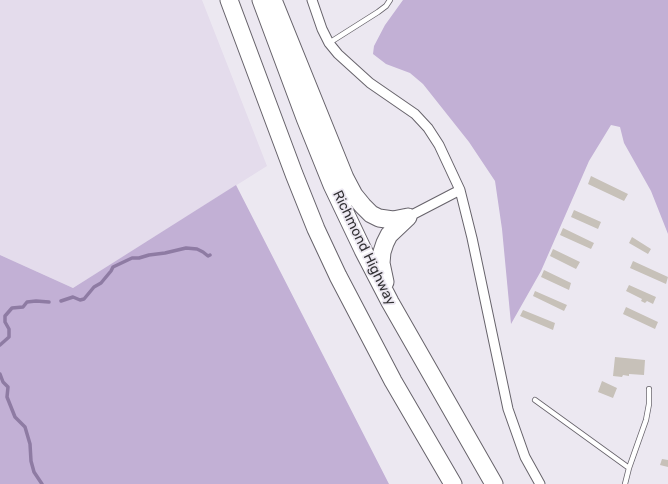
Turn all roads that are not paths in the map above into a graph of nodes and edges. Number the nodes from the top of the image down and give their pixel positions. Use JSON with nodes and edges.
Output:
{"nodes":[{"id":1,"x":261,"y":0,"type":"edge"},
{"id":2,"x":273,"y":0,"type":"edge"},
{"id":3,"x":312,"y":0,"type":"edge"},
{"id":4,"x":390,"y":0,"type":"edge"},
{"id":5,"x":229,"y":2,"type":"edge"},
{"id":6,"x":330,"y":43,"type":"junction"},
{"id":7,"x":460,"y":190,"type":"junction"},
{"id":8,"x":408,"y":216,"type":"junction"},
{"id":9,"x":413,"y":342,"type":"junction"},
{"id":10,"x":649,"y":389,"type":"dead end"},
{"id":11,"x":535,"y":400,"type":"dead end"},
{"id":12,"x":629,"y":468,"type":"junction"},
{"id":13,"x":453,"y":484,"type":"edge"},
{"id":14,"x":494,"y":484,"type":"edge"},
{"id":15,"x":540,"y":484,"type":"edge"},
{"id":16,"x":625,"y":484,"type":"edge"}],
"edges":[{"from":1,"to":9,"type":"highway","name":"Richmond Highway"},
{"from":2,"to":8,"type":"highway"},
{"from":3,"to":6,"type":"street"},
{"from":4,"to":6,"type":"lane"},
{"from":5,"to":13,"type":"highway"},
{"from":6,"to":7,"type":"street"},
{"from":7,"to":8,"type":"street"},
{"from":7,"to":15,"type":"street"},
{"from":8,"to":9,"type":"highway"},
{"from":9,"to":14,"type":"highway","name":"Richmond Highway"},
{"from":10,"to":12,"type":"lane"},
{"from":11,"to":12,"type":"lane"},
{"from":12,"to":16,"type":"lane"}]}
